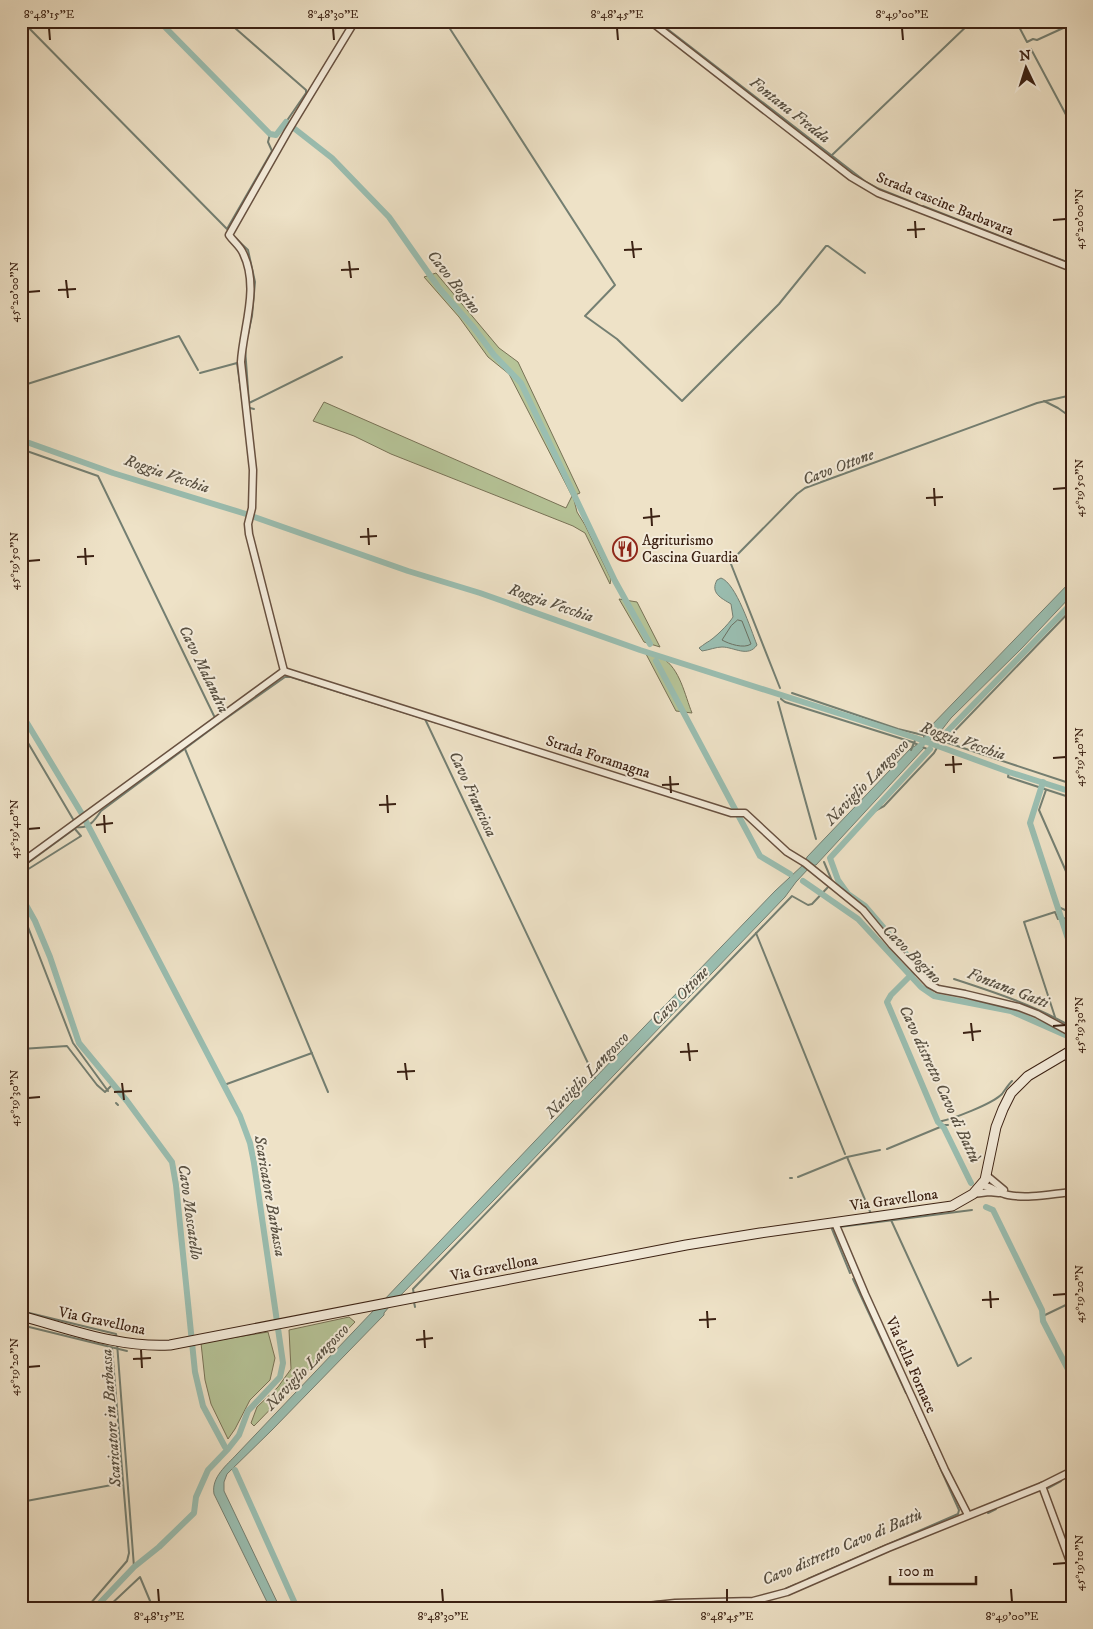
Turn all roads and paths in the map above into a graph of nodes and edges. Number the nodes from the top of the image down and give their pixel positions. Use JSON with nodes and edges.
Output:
{"nodes":[{"id":1,"x":355,"y":21,"type":"edge"},
{"id":2,"x":650,"y":21,"type":"edge"},
{"id":3,"x":1072,"y":268,"type":"edge"},
{"id":4,"x":284,"y":671,"type":"junction"},
{"id":5,"x":21,"y":863,"type":"edge"},
{"id":6,"x":1072,"y":1033,"type":"edge"},
{"id":7,"x":1072,"y":1050,"type":"edge"},
{"id":8,"x":987,"y":1172,"type":"junction"},
{"id":9,"x":982,"y":1185,"type":"junction"},
{"id":10,"x":1072,"y":1192,"type":"edge"},
{"id":11,"x":973,"y":1194,"type":"junction"},
{"id":12,"x":1001,"y":1194,"type":"junction"},
{"id":13,"x":1011,"y":1196,"type":"junction"},
{"id":14,"x":835,"y":1223,"type":"junction"},
{"id":15,"x":21,"y":1316,"type":"edge"},
{"id":16,"x":1072,"y":1471,"type":"edge"},
{"id":17,"x":1042,"y":1486,"type":"junction"},
{"id":18,"x":968,"y":1516,"type":"junction"},
{"id":19,"x":1072,"y":1567,"type":"edge"},
{"id":20,"x":628,"y":1608,"type":"edge"}],
"edges":[{"from":1,"to":4,"type":"street"},
{"from":2,"to":3,"type":"street","name":"Strada cascine Barbavara"},
{"from":4,"to":5,"type":"street"},
{"from":4,"to":6,"type":"street","name":"Strada Foramagna"},
{"from":7,"to":8,"type":"main road","name":"Via Gravellona"},
{"from":8,"to":9,"type":"main road","name":"Via Gravellona"},
{"from":8,"to":13,"type":"street"},
{"from":9,"to":11,"type":"main road","name":"Via Gravellona"},
{"from":9,"to":12,"type":"street","name":"Via Gravellona"},
{"from":10,"to":13,"type":"street","name":"Via Gravellona"},
{"from":11,"to":12,"type":"street","name":"Via Gravellona"},
{"from":11,"to":14,"type":"main road","name":"Via Gravellona"},
{"from":12,"to":13,"type":"street","name":"Via Gravellona"},
{"from":14,"to":15,"type":"main road","name":"Via Gravellona"},
{"from":14,"to":18,"type":"street","name":"Via della Fornace"},
{"from":16,"to":17,"type":"street"},
{"from":17,"to":18,"type":"street"},
{"from":17,"to":19,"type":"street"},
{"from":18,"to":20,"type":"street"}]}
